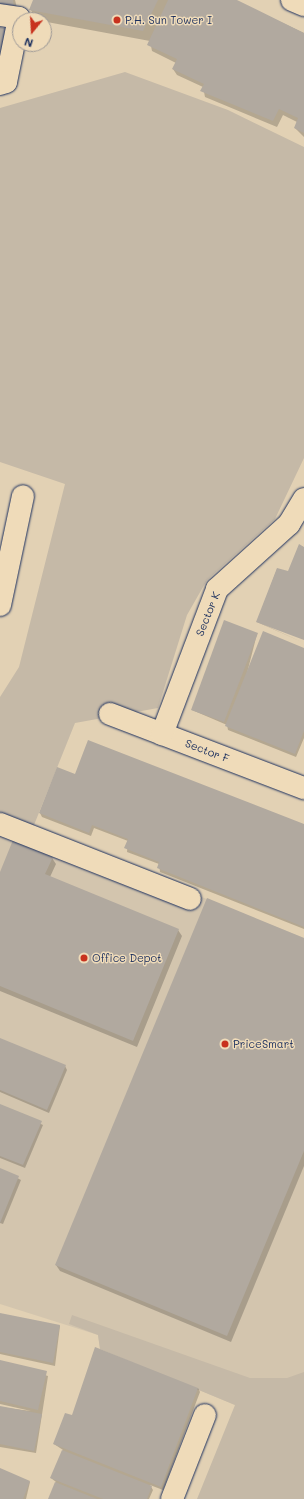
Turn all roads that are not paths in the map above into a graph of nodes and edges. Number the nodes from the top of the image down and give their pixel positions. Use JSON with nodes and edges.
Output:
{"nodes":[{"id":1,"x":0,"y":15,"type":"edge"},
{"id":2,"x":0,"y":84,"type":"edge"},
{"id":3,"x":23,"y":496,"type":"dead end"},
{"id":4,"x":304,"y":499,"type":"edge"},
{"id":5,"x":0,"y":605,"type":"edge"},
{"id":6,"x":110,"y":714,"type":"dead end"},
{"id":7,"x":162,"y":734,"type":"junction"},
{"id":8,"x":304,"y":788,"type":"edge"},
{"id":9,"x":0,"y":824,"type":"edge"},
{"id":10,"x":190,"y":899,"type":"dead end"},
{"id":11,"x":205,"y":1415,"type":"dead end"},
{"id":12,"x":172,"y":1499,"type":"edge"}],
"edges":[{"from":1,"to":2,"type":"street"},
{"from":3,"to":5,"type":"street"},
{"from":4,"to":7,"type":"street","name":"Sector K"},
{"from":6,"to":7,"type":"street","name":"Sector F"},
{"from":7,"to":8,"type":"street","name":"Sector F"},
{"from":9,"to":10,"type":"street"},
{"from":11,"to":12,"type":"street"}]}
